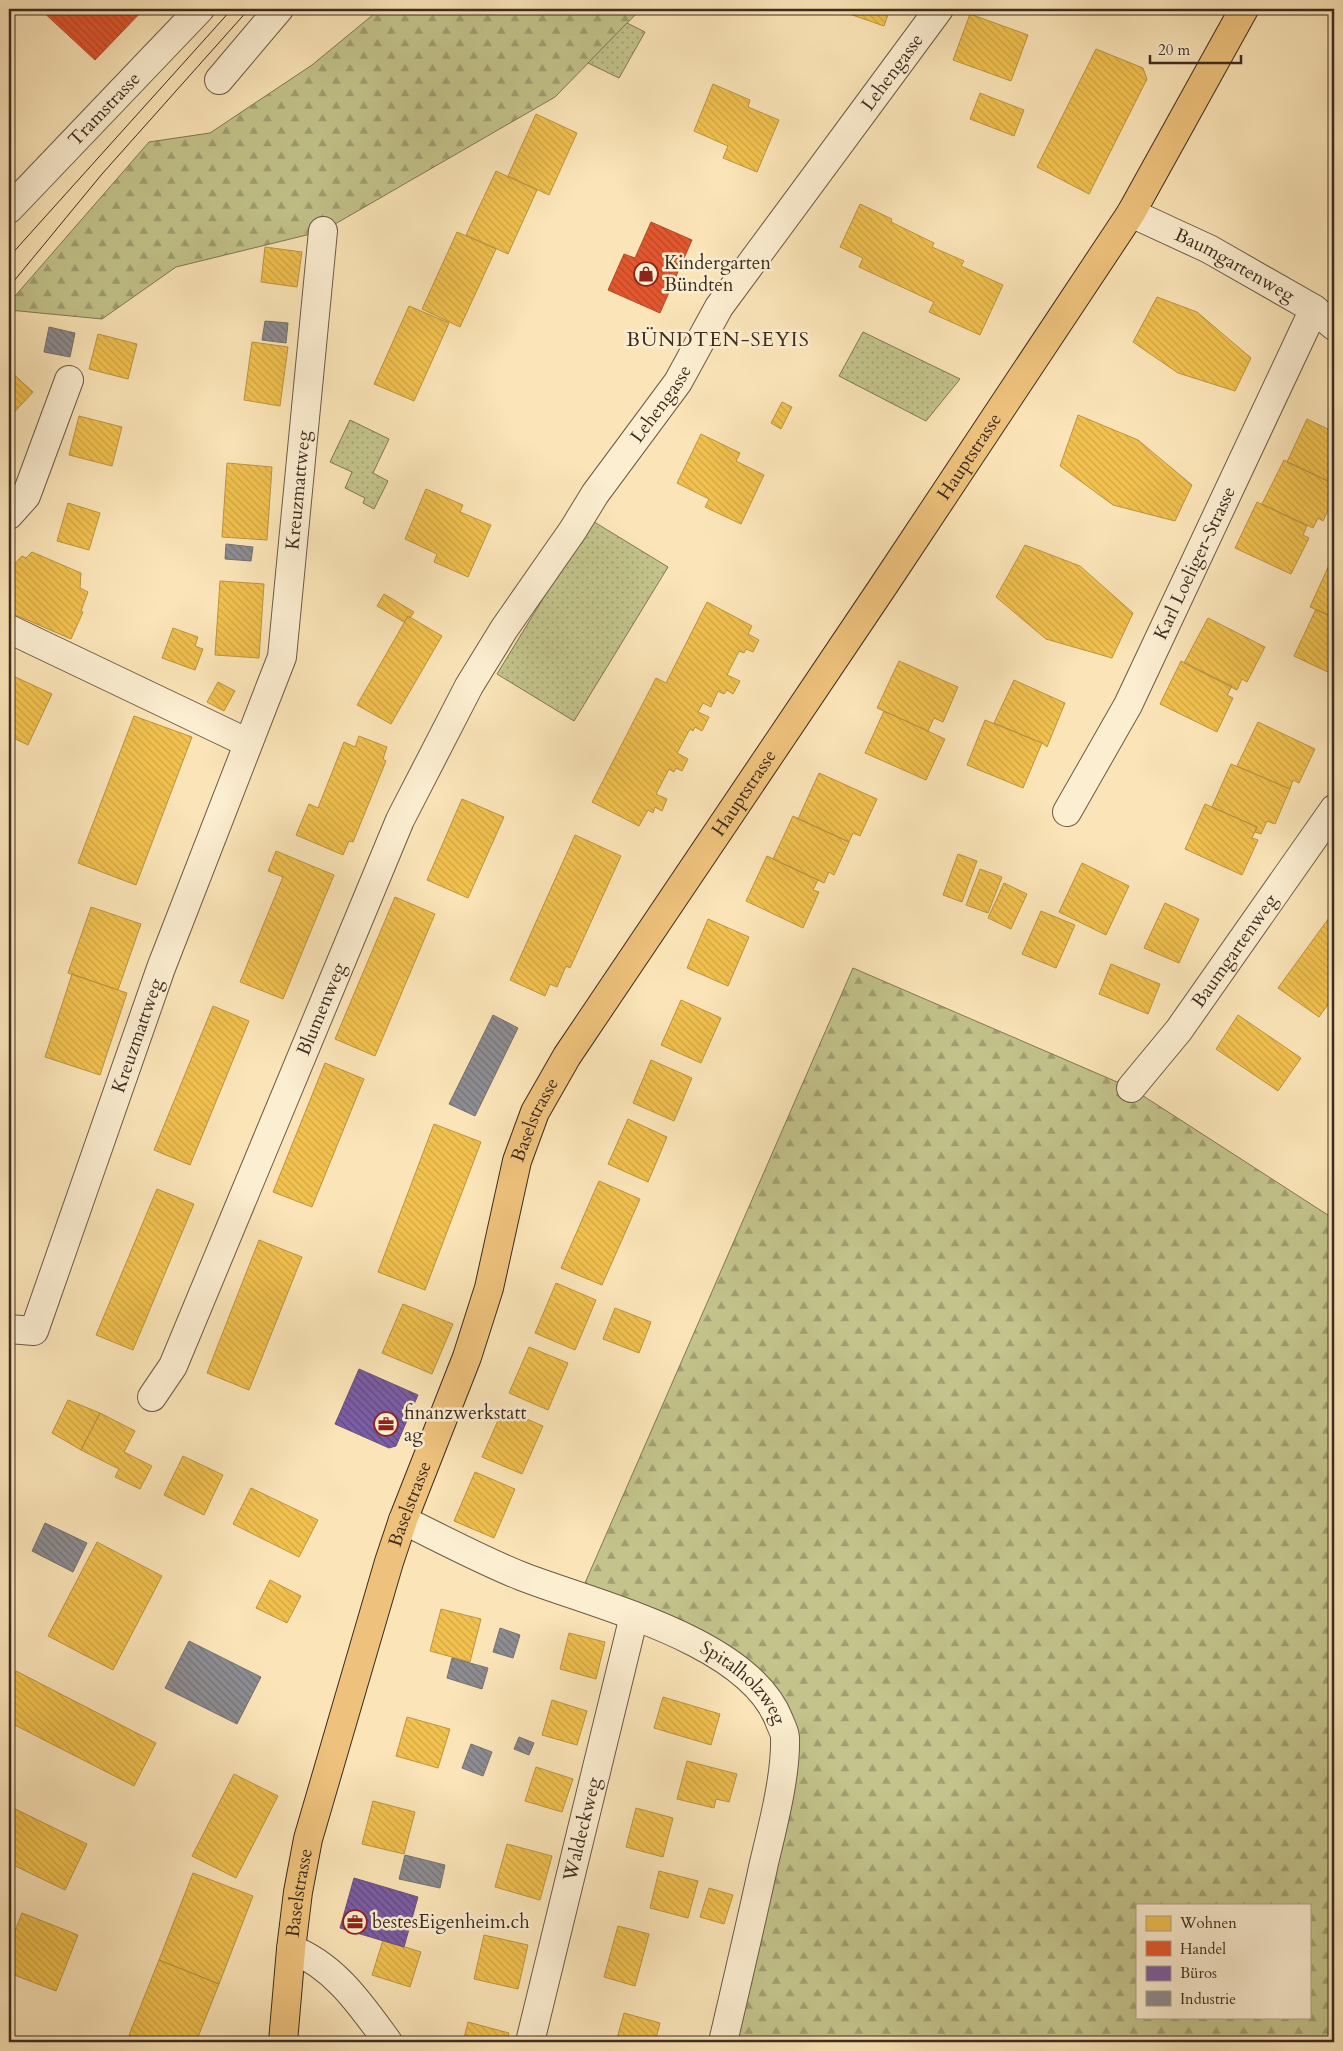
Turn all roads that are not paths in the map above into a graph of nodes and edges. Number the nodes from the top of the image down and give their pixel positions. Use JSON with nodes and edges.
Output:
{"nodes":[{"id":1,"x":200,"y":9,"type":"edge"},
{"id":2,"x":279,"y":9,"type":"edge"},
{"id":3,"x":939,"y":9,"type":"edge"},
{"id":4,"x":1244,"y":9,"type":"edge"},
{"id":5,"x":219,"y":80,"type":"dead end"},
{"id":6,"x":9,"y":210,"type":"edge"},
{"id":7,"x":1131,"y":212,"type":"junction"},
{"id":8,"x":323,"y":231,"type":"dead end"},
{"id":9,"x":1324,"y":317,"type":"edge"},
{"id":10,"x":69,"y":380,"type":"dead end"},
{"id":11,"x":9,"y":515,"type":"edge"},
{"id":12,"x":9,"y":629,"type":"edge"},
{"id":13,"x":504,"y":629,"type":"joint"},
{"id":14,"x":248,"y":743,"type":"junction"},
{"id":15,"x":1334,"y":809,"type":"edge"},
{"id":16,"x":1066,"y":812,"type":"dead end"},
{"id":17,"x":678,"y":893,"type":"joint"},
{"id":18,"x":1131,"y":1088,"type":"dead end"},
{"id":19,"x":21,"y":1330,"type":"edge"},
{"id":20,"x":152,"y":1397,"type":"dead end"},
{"id":21,"x":403,"y":1520,"type":"junction"},
{"id":22,"x":634,"y":1616,"type":"junction"},
{"id":23,"x":291,"y":1949,"type":"junction"},
{"id":24,"x":283,"y":2042,"type":"edge"},
{"id":25,"x":388,"y":2042,"type":"edge"},
{"id":26,"x":530,"y":2042,"type":"edge"},
{"id":27,"x":723,"y":2042,"type":"edge"}],
"edges":[{"from":1,"to":6,"type":"street","name":"Tramstrasse"},
{"from":2,"to":5,"type":"street"},
{"from":3,"to":13,"type":"street","name":"Lehengasse"},
{"from":4,"to":7,"type":"main road","name":"Hauptstrasse"},
{"from":7,"to":9,"type":"street","name":"Baumgartenweg"},
{"from":7,"to":17,"type":"main road","name":"Hauptstrasse"},
{"from":8,"to":14,"type":"street","name":"Kreuzmattweg"},
{"from":9,"to":16,"type":"street","name":"Karl Loeliger-Strasse"},
{"from":10,"to":11,"type":"street"},
{"from":12,"to":14,"type":"street"},
{"from":13,"to":20,"type":"street","name":"Blumenweg"},
{"from":14,"to":19,"type":"street","name":"Kreuzmattweg"},
{"from":15,"to":18,"type":"street","name":"Baumgartenweg"},
{"from":17,"to":21,"type":"main road","name":"Baselstrasse"},
{"from":21,"to":22,"type":"street","name":"Spitalholzweg"},
{"from":21,"to":23,"type":"main road","name":"Baselstrasse"},
{"from":22,"to":26,"type":"street","name":"Waldeckweg"},
{"from":22,"to":27,"type":"street","name":"Spitalholzweg"},
{"from":23,"to":24,"type":"main road","name":"Baselstrasse"},
{"from":23,"to":25,"type":"street"}]}
